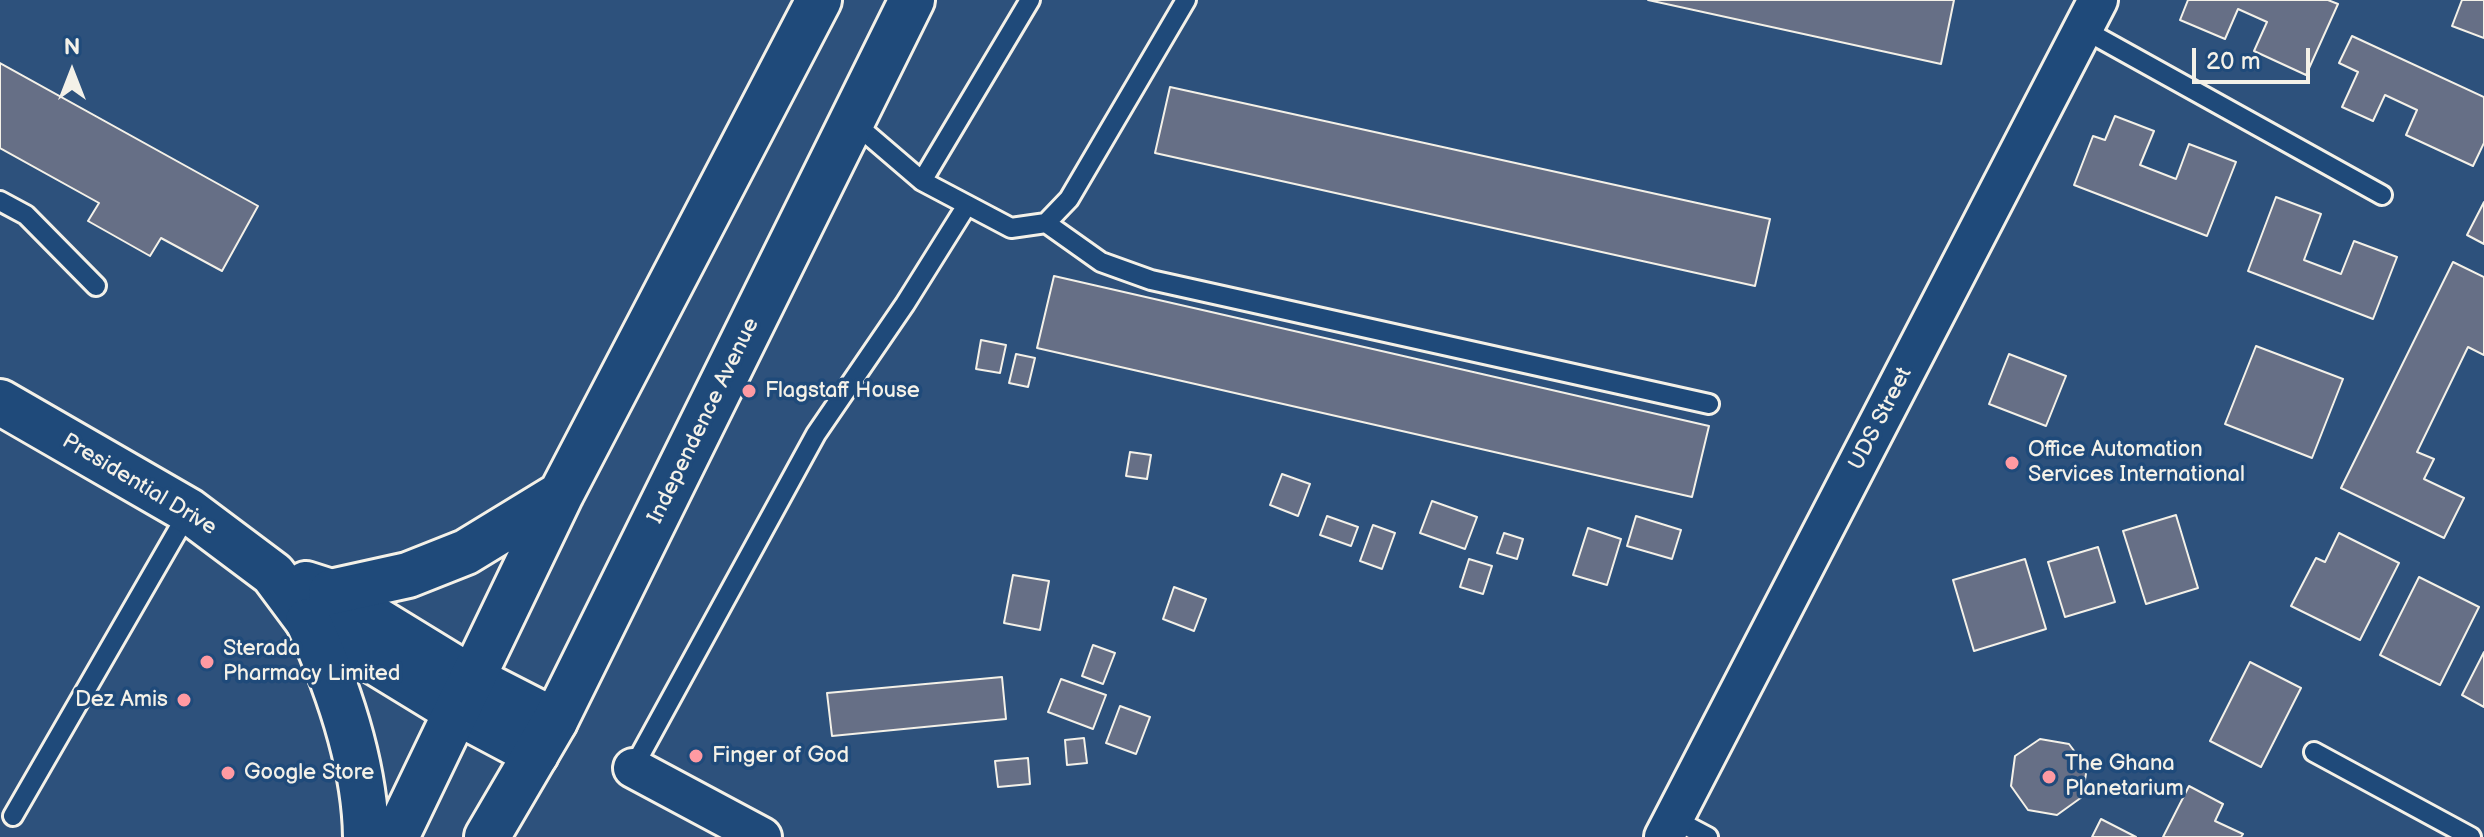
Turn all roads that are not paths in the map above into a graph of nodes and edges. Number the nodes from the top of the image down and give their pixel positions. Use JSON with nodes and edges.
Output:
{"nodes":[{"id":1,"x":819,"y":0,"type":"edge"},
{"id":2,"x":912,"y":0,"type":"edge"},
{"id":3,"x":1030,"y":0,"type":"edge"},
{"id":4,"x":1186,"y":0,"type":"edge"},
{"id":5,"x":2090,"y":14,"type":"edge"},
{"id":6,"x":852,"y":121,"type":"junction"},
{"id":7,"x":922,"y":181,"type":"junction"},
{"id":8,"x":2382,"y":195,"type":"dead end"},
{"id":9,"x":0,"y":201,"type":"edge"},
{"id":10,"x":967,"y":205,"type":"junction"},
{"id":11,"x":1046,"y":223,"type":"junction"},
{"id":12,"x":96,"y":286,"type":"dead end"},
{"id":13,"x":0,"y":402,"type":"edge"},
{"id":14,"x":1709,"y":404,"type":"dead end"},
{"id":15,"x":561,"y":494,"type":"junction"},
{"id":16,"x":189,"y":511,"type":"junction"},
{"id":17,"x":319,"y":606,"type":"junction"},
{"id":18,"x":465,"y":695,"type":"junction"},
{"id":19,"x":546,"y":737,"type":"junction"},
{"id":20,"x":2314,"y":752,"type":"dead end"},
{"id":21,"x":633,"y":768,"type":"joint"},
{"id":22,"x":13,"y":816,"type":"dead end"},
{"id":23,"x":1669,"y":828,"type":"edge"},
{"id":24,"x":366,"y":837,"type":"edge"},
{"id":25,"x":396,"y":837,"type":"edge"},
{"id":26,"x":487,"y":837,"type":"edge"},
{"id":27,"x":762,"y":837,"type":"edge"},
{"id":28,"x":1708,"y":837,"type":"edge"},
{"id":29,"x":2471,"y":837,"type":"edge"}],
"edges":[{"from":1,"to":15,"type":"main road"},
{"from":2,"to":6,"type":"main road","name":"Independence Avenue"},
{"from":3,"to":7,"type":"lane"},
{"from":4,"to":11,"type":"lane"},
{"from":5,"to":8,"type":"lane"},
{"from":5,"to":23,"type":"street","name":"UDS Street"},
{"from":6,"to":7,"type":"lane"},
{"from":6,"to":19,"type":"main road","name":"Independence Avenue"},
{"from":7,"to":10,"type":"lane"},
{"from":9,"to":12,"type":"lane"},
{"from":10,"to":11,"type":"lane"},
{"from":10,"to":21,"type":"lane"},
{"from":11,"to":14,"type":"lane"},
{"from":13,"to":16,"type":"main road","name":"Presidential Drive"},
{"from":15,"to":17,"type":"main road"},
{"from":15,"to":18,"type":"main road"},
{"from":16,"to":17,"type":"main road","name":"Presidential Drive"},
{"from":16,"to":22,"type":"lane"},
{"from":17,"to":18,"type":"main road","name":"Presidential Drive"},
{"from":17,"to":24,"type":"main road"},
{"from":18,"to":19,"type":"main road","name":"Presidential Drive"},
{"from":18,"to":25,"type":"main road"},
{"from":19,"to":26,"type":"main road","name":"Independence Avenue"},
{"from":20,"to":29,"type":"lane"},
{"from":21,"to":27,"type":"street"},
{"from":23,"to":28,"type":"lane"}]}
